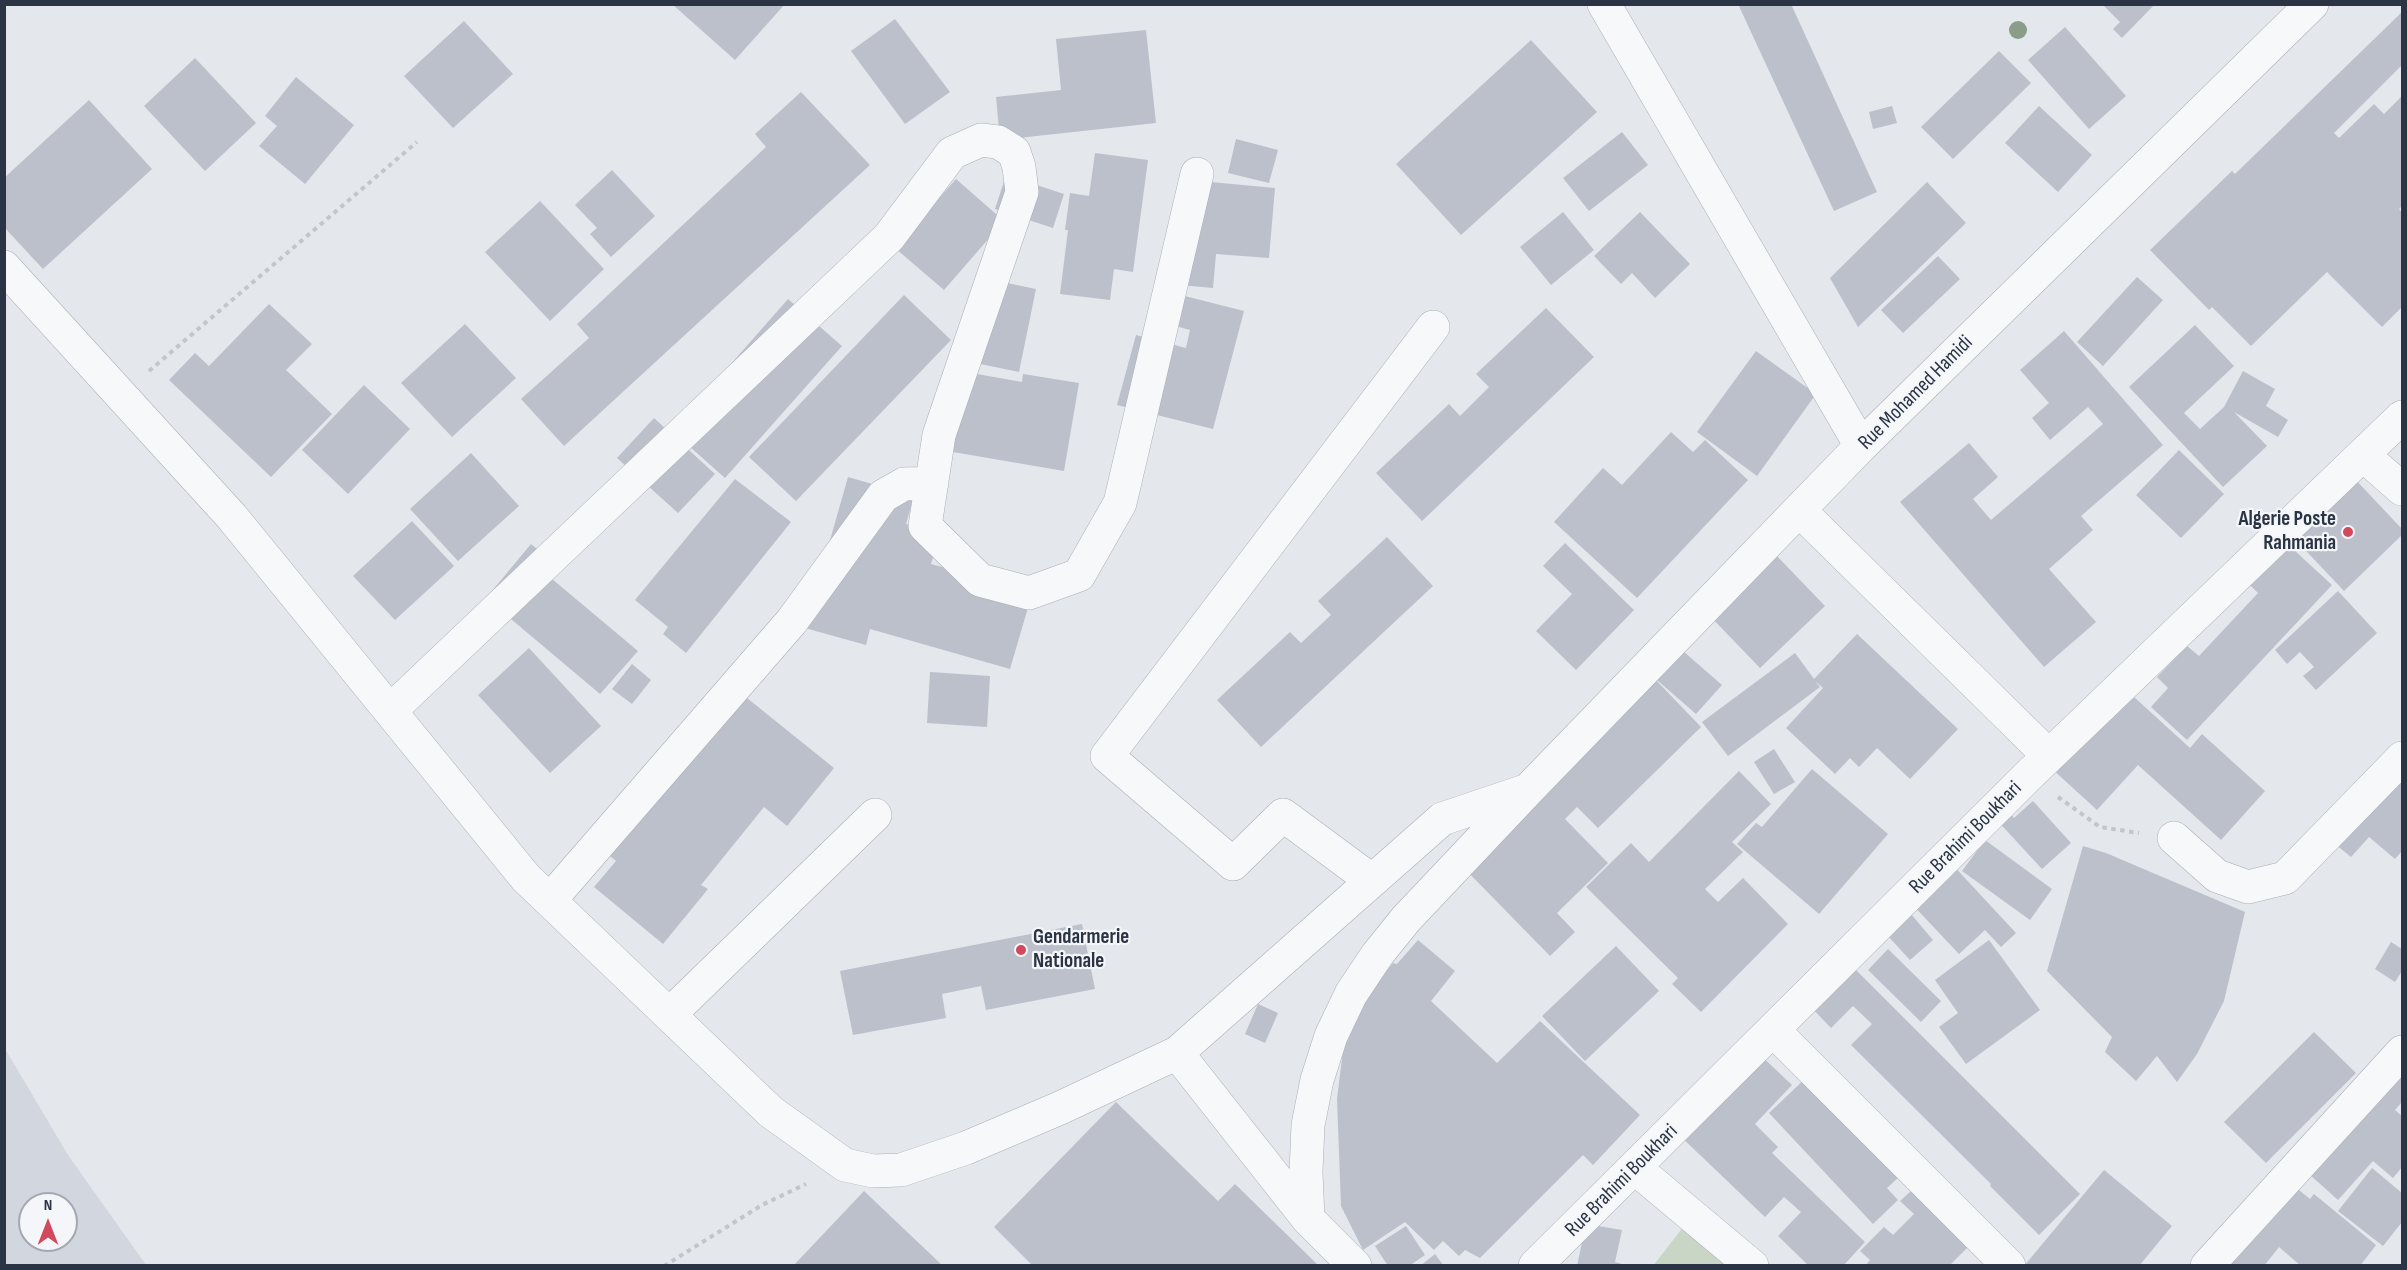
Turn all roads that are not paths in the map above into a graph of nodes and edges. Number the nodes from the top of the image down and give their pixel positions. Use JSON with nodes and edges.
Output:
{"nodes":[{"id":1,"x":1604,"y":4,"type":"edge"},
{"id":2,"x":2312,"y":4,"type":"edge"},
{"id":3,"x":1197,"y":174,"type":"dead end"},
{"id":4,"x":4,"y":267,"type":"edge"},
{"id":5,"x":1433,"y":327,"type":"dead end"},
{"id":6,"x":2403,"y":417,"type":"edge"},
{"id":7,"x":1861,"y":446,"type":"junction"},
{"id":8,"x":2363,"y":455,"type":"junction"},
{"id":9,"x":932,"y":483,"type":"junction"},
{"id":10,"x":2403,"y":489,"type":"edge"},
{"id":11,"x":1800,"y":511,"type":"junction"},
{"id":12,"x":390,"y":711,"type":"junction"},
{"id":13,"x":2403,"y":758,"type":"edge"},
{"id":14,"x":2038,"y":766,"type":"junction"},
{"id":15,"x":1528,"y":790,"type":"junction"},
{"id":16,"x":875,"y":815,"type":"dead end"},
{"id":17,"x":2174,"y":838,"type":"road end"},
{"id":18,"x":1371,"y":880,"type":"junction"},
{"id":19,"x":550,"y":900,"type":"junction"},
{"id":20,"x":669,"y":1015,"type":"junction"},
{"id":21,"x":1774,"y":1031,"type":"junction"},
{"id":22,"x":2403,"y":1052,"type":"edge"},
{"id":23,"x":1177,"y":1053,"type":"junction"},
{"id":24,"x":1635,"y":1168,"type":"junction"},
{"id":25,"x":1308,"y":1219,"type":"junction"},
{"id":26,"x":1355,"y":1266,"type":"edge"},
{"id":27,"x":1535,"y":1266,"type":"edge"},
{"id":28,"x":1752,"y":1266,"type":"edge"},
{"id":29,"x":2009,"y":1266,"type":"edge"},
{"id":30,"x":2207,"y":1266,"type":"edge"}],
"edges":[{"from":1,"to":7,"type":"street"},
{"from":2,"to":7,"type":"street","name":"Rue Mohamed Hamidi"},
{"from":3,"to":9,"type":"street"},
{"from":4,"to":12,"type":"street"},
{"from":5,"to":18,"type":"street"},
{"from":6,"to":8,"type":"street","name":"Rue Brahimi Boukhari"},
{"from":7,"to":11,"type":"street","name":"Rue Mohamed Hamidi"},
{"from":8,"to":10,"type":"street"},
{"from":8,"to":14,"type":"street","name":"Rue Brahimi Boukhari"},
{"from":9,"to":12,"type":"street"},
{"from":9,"to":19,"type":"street"},
{"from":11,"to":14,"type":"street"},
{"from":11,"to":15,"type":"street","name":"Rue Mohamed Hamidi"},
{"from":12,"to":19,"type":"street"},
{"from":13,"to":17,"type":"street"},
{"from":14,"to":21,"type":"street","name":"Rue Brahimi Boukhari"},
{"from":15,"to":18,"type":"street"},
{"from":15,"to":25,"type":"street","name":"Rue Mohamed Hamidi"},
{"from":16,"to":20,"type":"street"},
{"from":18,"to":23,"type":"street"},
{"from":19,"to":20,"type":"street"},
{"from":20,"to":23,"type":"street"},
{"from":21,"to":24,"type":"street","name":"Rue Brahimi Boukhari"},
{"from":21,"to":29,"type":"street"},
{"from":22,"to":30,"type":"street"},
{"from":23,"to":25,"type":"street"},
{"from":24,"to":27,"type":"street","name":"Rue Brahimi Boukhari"},
{"from":24,"to":28,"type":"street"},
{"from":25,"to":26,"type":"street"}]}
